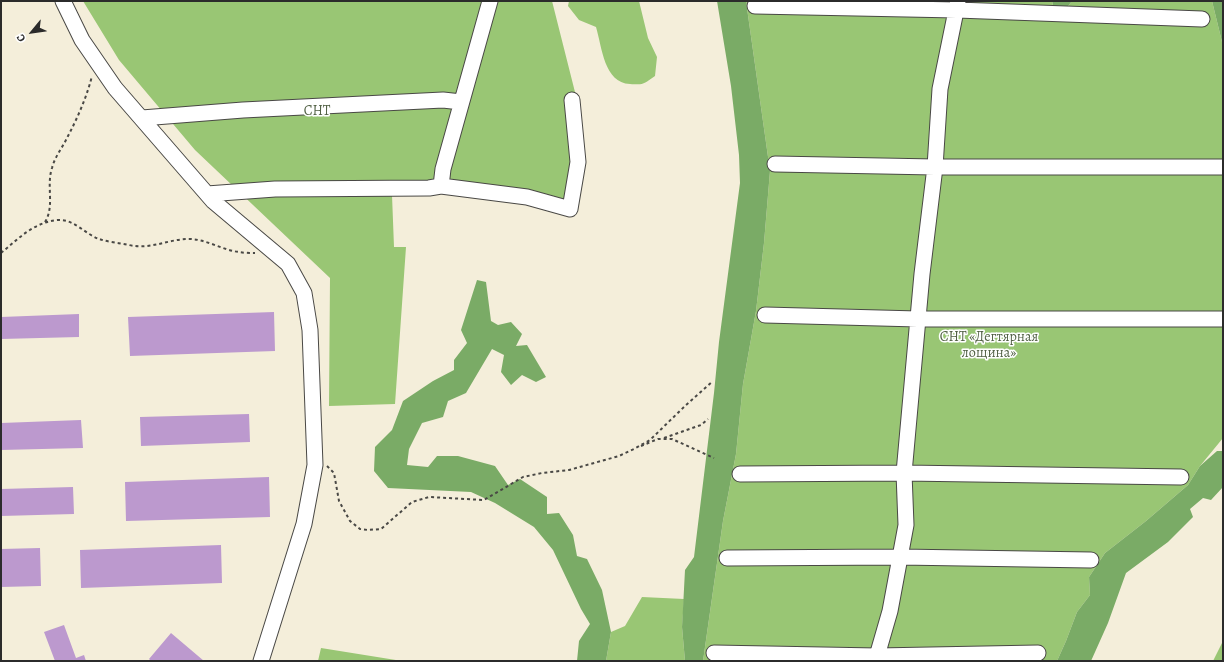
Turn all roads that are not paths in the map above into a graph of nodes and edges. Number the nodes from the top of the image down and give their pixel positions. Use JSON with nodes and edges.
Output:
{"nodes":[{"id":1,"x":63,"y":1,"type":"edge"},
{"id":2,"x":490,"y":1,"type":"edge"},
{"id":3,"x":755,"y":6,"type":"dead end"},
{"id":4,"x":958,"y":6,"type":"edge"},
{"id":5,"x":1202,"y":19,"type":"dead end"},
{"id":6,"x":572,"y":100,"type":"dead end"},
{"id":7,"x":461,"y":102,"type":"junction"},
{"id":8,"x":142,"y":118,"type":"junction"},
{"id":9,"x":775,"y":164,"type":"dead end"},
{"id":10,"x":935,"y":167,"type":"junction"},
{"id":11,"x":1223,"y":167,"type":"edge"},
{"id":12,"x":441,"y":186,"type":"junction"},
{"id":13,"x":207,"y":194,"type":"junction"},
{"id":14,"x":766,"y":316,"type":"dead end"},
{"id":15,"x":918,"y":319,"type":"junction"},
{"id":16,"x":1223,"y":319,"type":"edge"},
{"id":17,"x":904,"y":472,"type":"junction"},
{"id":18,"x":740,"y":474,"type":"dead end"},
{"id":19,"x":1181,"y":477,"type":"dead end"},
{"id":20,"x":900,"y":557,"type":"junction"},
{"id":21,"x":727,"y":558,"type":"dead end"},
{"id":22,"x":1091,"y":560,"type":"dead end"},
{"id":23,"x":714,"y":653,"type":"dead end"},
{"id":24,"x":1038,"y":653,"type":"dead end"},
{"id":25,"x":775,"y":658,"type":"edge"},
{"id":26,"x":874,"y":658,"type":"edge"},
{"id":27,"x":261,"y":661,"type":"edge"}],
"edges":[{"from":1,"to":8,"type":"street"},
{"from":2,"to":7,"type":"street"},
{"from":3,"to":4,"type":"street"},
{"from":4,"to":5,"type":"street"},
{"from":4,"to":10,"type":"street"},
{"from":6,"to":12,"type":"street"},
{"from":7,"to":8,"type":"street"},
{"from":7,"to":12,"type":"street"},
{"from":8,"to":13,"type":"street"},
{"from":9,"to":10,"type":"street"},
{"from":10,"to":11,"type":"street"},
{"from":10,"to":15,"type":"street"},
{"from":12,"to":13,"type":"street"},
{"from":13,"to":27,"type":"street"},
{"from":14,"to":15,"type":"street"},
{"from":15,"to":16,"type":"street"},
{"from":15,"to":17,"type":"street"},
{"from":17,"to":18,"type":"street"},
{"from":17,"to":19,"type":"street"},
{"from":17,"to":20,"type":"street"},
{"from":20,"to":21,"type":"street"},
{"from":20,"to":22,"type":"street"},
{"from":20,"to":26,"type":"street"},
{"from":23,"to":25,"type":"street"},
{"from":24,"to":26,"type":"street"},
{"from":25,"to":26,"type":"street"}]}
